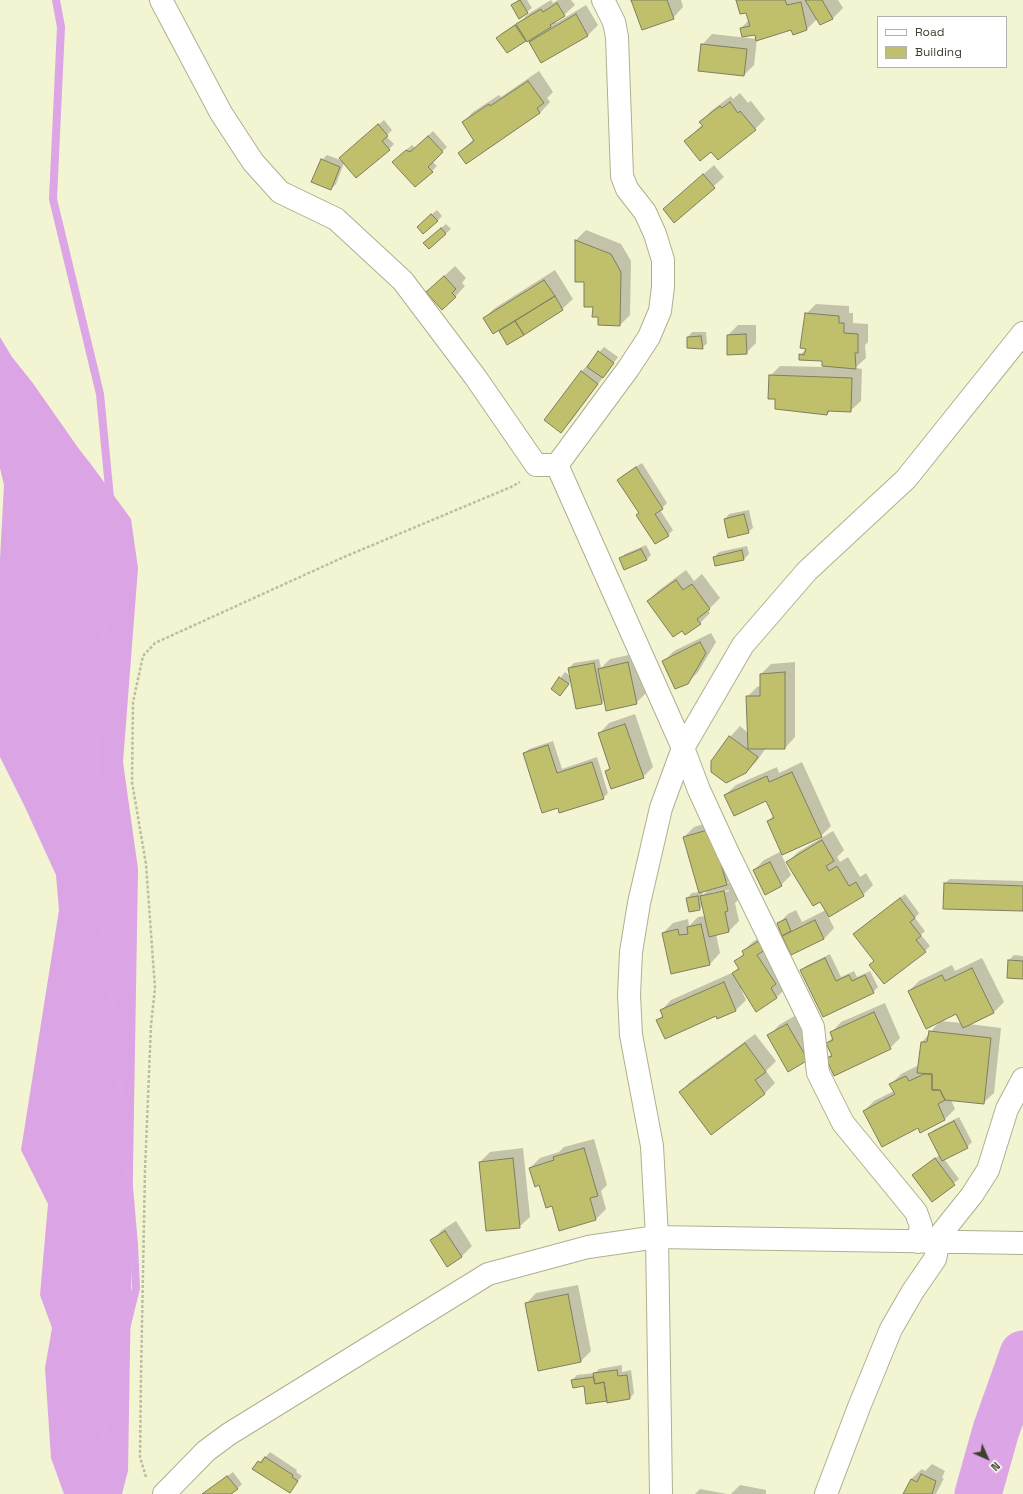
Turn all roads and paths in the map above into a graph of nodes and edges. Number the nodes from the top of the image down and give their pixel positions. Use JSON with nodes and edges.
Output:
{"nodes":[{"id":1,"x":161,"y":0,"type":"edge"},
{"id":2,"x":603,"y":0,"type":"edge"},
{"id":3,"x":1023,"y":333,"type":"edge"},
{"id":4,"x":547,"y":465,"type":"junction"},
{"id":5,"x":684,"y":748,"type":"junction"},
{"id":6,"x":1023,"y":1080,"type":"edge"},
{"id":7,"x":656,"y":1237,"type":"junction"},
{"id":8,"x":929,"y":1242,"type":"junction"},
{"id":9,"x":1023,"y":1243,"type":"edge"},
{"id":10,"x":147,"y":1479,"type":"dead end"},
{"id":11,"x":164,"y":1494,"type":"edge"},
{"id":12,"x":661,"y":1494,"type":"edge"},
{"id":13,"x":826,"y":1494,"type":"edge"}],
"edges":[{"from":1,"to":4,"type":"street"},
{"from":2,"to":4,"type":"street"},
{"from":3,"to":5,"type":"street"},
{"from":4,"to":5,"type":"street"},
{"from":4,"to":10,"type":"path"},
{"from":5,"to":7,"type":"street"},
{"from":5,"to":8,"type":"street"},
{"from":6,"to":8,"type":"street"},
{"from":7,"to":8,"type":"street"},
{"from":7,"to":11,"type":"street"},
{"from":7,"to":12,"type":"street"},
{"from":8,"to":9,"type":"street"},
{"from":8,"to":13,"type":"street"}]}
